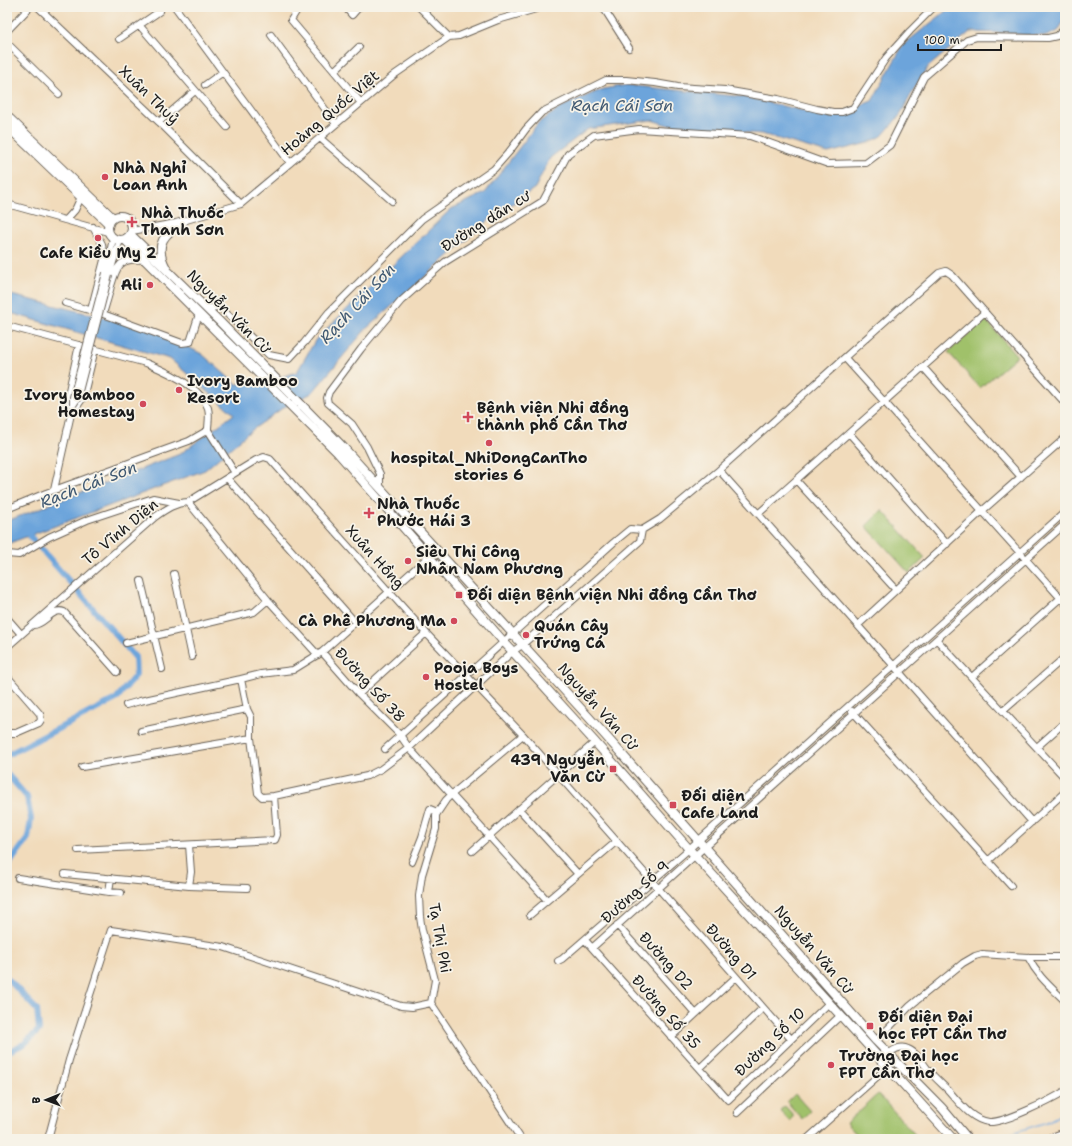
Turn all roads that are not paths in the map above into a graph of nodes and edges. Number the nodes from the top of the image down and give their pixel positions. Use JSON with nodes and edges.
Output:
{"nodes":[{"id":1,"x":30,"y":7,"type":"edge"},
{"id":2,"x":38,"y":7,"type":"edge"},
{"id":3,"x":175,"y":7,"type":"edge"},
{"id":4,"x":299,"y":7,"type":"edge"},
{"id":5,"x":345,"y":7,"type":"edge"},
{"id":6,"x":359,"y":7,"type":"edge"},
{"id":7,"x":419,"y":7,"type":"edge"},
{"id":8,"x":543,"y":7,"type":"edge"},
{"id":9,"x":604,"y":7,"type":"edge"},
{"id":10,"x":934,"y":7,"type":"edge"},
{"id":11,"x":160,"y":12,"type":"dead end"},
{"id":12,"x":140,"y":26,"type":"junction"},
{"id":13,"x":1065,"y":28,"type":"edge"},
{"id":14,"x":7,"y":31,"type":"edge"},
{"id":15,"x":271,"y":35,"type":"dead end"},
{"id":16,"x":449,"y":37,"type":"junction"},
{"id":17,"x":119,"y":39,"type":"dead end"},
{"id":18,"x":7,"y":43,"type":"edge"},
{"id":19,"x":359,"y":47,"type":"dead end"},
{"id":20,"x":629,"y":48,"type":"dead end"},
{"id":21,"x":223,"y":72,"type":"junction"},
{"id":22,"x":334,"y":72,"type":"junction"},
{"id":23,"x":204,"y":85,"type":"dead end"},
{"id":24,"x":195,"y":91,"type":"junction"},
{"id":25,"x":59,"y":94,"type":"dead end"},
{"id":26,"x":361,"y":103,"type":"junction"},
{"id":27,"x":7,"y":116,"type":"edge"},
{"id":28,"x":159,"y":122,"type":"junction"},
{"id":29,"x":336,"y":124,"type":"junction"},
{"id":30,"x":7,"y":126,"type":"edge"},
{"id":31,"x":227,"y":127,"type":"dead end"},
{"id":32,"x":320,"y":138,"type":"junction"},
{"id":33,"x":290,"y":163,"type":"junction"},
{"id":34,"x":81,"y":197,"type":"junction"},
{"id":35,"x":392,"y":201,"type":"dead end"},
{"id":36,"x":7,"y":204,"type":"edge"},
{"id":37,"x":241,"y":204,"type":"junction"},
{"id":38,"x":66,"y":220,"type":"junction"},
{"id":39,"x":184,"y":221,"type":"junction"},
{"id":40,"x":93,"y":227,"type":"junction"},
{"id":41,"x":119,"y":232,"type":"junction"},
{"id":42,"x":145,"y":260,"type":"junction"},
{"id":43,"x":167,"y":270,"type":"junction"},
{"id":44,"x":65,"y":303,"type":"dead end"},
{"id":45,"x":206,"y":308,"type":"junction"},
{"id":46,"x":91,"y":310,"type":"junction"},
{"id":47,"x":985,"y":312,"type":"junction"},
{"id":48,"x":103,"y":314,"type":"junction"},
{"id":49,"x":199,"y":314,"type":"junction"},
{"id":50,"x":7,"y":326,"type":"edge"},
{"id":51,"x":79,"y":345,"type":"junction"},
{"id":52,"x":95,"y":349,"type":"junction"},
{"id":53,"x":845,"y":358,"type":"junction"},
{"id":54,"x":923,"y":368,"type":"junction"},
{"id":55,"x":884,"y":402,"type":"junction"},
{"id":56,"x":1065,"y":403,"type":"edge"},
{"id":57,"x":70,"y":417,"type":"junction"},
{"id":58,"x":208,"y":430,"type":"junction"},
{"id":59,"x":849,"y":433,"type":"junction"},
{"id":60,"x":1065,"y":438,"type":"edge"},
{"id":61,"x":341,"y":450,"type":"junction"},
{"id":62,"x":264,"y":457,"type":"joint"},
{"id":63,"x":719,"y":470,"type":"junction"},
{"id":64,"x":235,"y":473,"type":"junction"},
{"id":65,"x":1021,"y":477,"type":"junction"},
{"id":66,"x":227,"y":478,"type":"junction"},
{"id":67,"x":796,"y":480,"type":"junction"},
{"id":68,"x":380,"y":488,"type":"junction"},
{"id":69,"x":54,"y":490,"type":"junction"},
{"id":70,"x":188,"y":502,"type":"junction"},
{"id":71,"x":180,"y":503,"type":"junction"},
{"id":72,"x":7,"y":509,"type":"edge"},
{"id":73,"x":982,"y":511,"type":"junction"},
{"id":74,"x":1065,"y":512,"type":"edge"},
{"id":75,"x":758,"y":514,"type":"junction"},
{"id":76,"x":1065,"y":524,"type":"edge"},
{"id":77,"x":642,"y":530,"type":"junction"},
{"id":78,"x":947,"y":544,"type":"junction"},
{"id":79,"x":436,"y":550,"type":"junction"},
{"id":80,"x":1020,"y":553,"type":"junction"},
{"id":81,"x":7,"y":554,"type":"edge"},
{"id":82,"x":430,"y":556,"type":"junction"},
{"id":83,"x":1025,"y":558,"type":"junction"},
{"id":84,"x":174,"y":574,"type":"dead end"},
{"id":85,"x":141,"y":581,"type":"dead end"},
{"id":86,"x":896,"y":590,"type":"junction"},
{"id":87,"x":389,"y":591,"type":"junction"},
{"id":88,"x":1064,"y":598,"type":"edge"},
{"id":89,"x":268,"y":600,"type":"junction"},
{"id":90,"x":7,"y":618,"type":"edge"},
{"id":91,"x":355,"y":622,"type":"junction"},
{"id":92,"x":32,"y":625,"type":"junction"},
{"id":93,"x":858,"y":625,"type":"junction"},
{"id":94,"x":185,"y":630,"type":"junction"},
{"id":95,"x":426,"y":633,"type":"junction"},
{"id":96,"x":21,"y":634,"type":"junction"},
{"id":97,"x":513,"y":634,"type":"junction"},
{"id":98,"x":155,"y":636,"type":"junction"},
{"id":99,"x":937,"y":640,"type":"junction"},
{"id":100,"x":503,"y":641,"type":"junction"},
{"id":101,"x":126,"y":643,"type":"dead end"},
{"id":102,"x":522,"y":644,"type":"junction"},
{"id":103,"x":7,"y":647,"type":"edge"},
{"id":104,"x":512,"y":652,"type":"junction"},
{"id":105,"x":320,"y":654,"type":"junction"},
{"id":106,"x":1065,"y":656,"type":"edge"},
{"id":107,"x":192,"y":657,"type":"dead end"},
{"id":108,"x":894,"y":665,"type":"junction"},
{"id":109,"x":162,"y":669,"type":"dead end"},
{"id":110,"x":118,"y":672,"type":"dead end"},
{"id":111,"x":900,"y":672,"type":"junction"},
{"id":112,"x":467,"y":675,"type":"junction"},
{"id":113,"x":7,"y":676,"type":"edge"},
{"id":114,"x":972,"y":677,"type":"junction"},
{"id":115,"x":241,"y":679,"type":"junction"},
{"id":116,"x":476,"y":685,"type":"junction"},
{"id":117,"x":359,"y":694,"type":"junction"},
{"id":118,"x":126,"y":705,"type":"dead end"},
{"id":119,"x":848,"y":707,"type":"junction"},
{"id":120,"x":247,"y":709,"type":"junction"},
{"id":121,"x":1003,"y":712,"type":"junction"},
{"id":122,"x":854,"y":713,"type":"junction"},
{"id":123,"x":1065,"y":722,"type":"edge"},
{"id":124,"x":141,"y":731,"type":"dead end"},
{"id":125,"x":7,"y":733,"type":"edge"},
{"id":126,"x":523,"y":734,"type":"junction"},
{"id":127,"x":604,"y":734,"type":"junction"},
{"id":128,"x":400,"y":735,"type":"junction"},
{"id":129,"x":252,"y":738,"type":"junction"},
{"id":130,"x":595,"y":742,"type":"junction"},
{"id":131,"x":1037,"y":747,"type":"junction"},
{"id":132,"x":409,"y":748,"type":"junction"},
{"id":133,"x":385,"y":749,"type":"dead end"},
{"id":134,"x":82,"y":767,"type":"dead end"},
{"id":135,"x":558,"y":775,"type":"junction"},
{"id":136,"x":1065,"y":778,"type":"edge"},
{"id":137,"x":1065,"y":792,"type":"edge"},
{"id":138,"x":451,"y":795,"type":"junction"},
{"id":139,"x":274,"y":796,"type":"junction"},
{"id":140,"x":519,"y":809,"type":"junction"},
{"id":141,"x":437,"y":812,"type":"junction"},
{"id":142,"x":1032,"y":822,"type":"junction"},
{"id":143,"x":489,"y":836,"type":"junction"},
{"id":144,"x":618,"y":841,"type":"junction"},
{"id":145,"x":701,"y":844,"type":"junction"},
{"id":146,"x":189,"y":845,"type":"junction"},
{"id":147,"x":78,"y":850,"type":"dead end"},
{"id":148,"x":472,"y":851,"type":"dead end"},
{"id":149,"x":692,"y":852,"type":"junction"},
{"id":150,"x":988,"y":861,"type":"junction"},
{"id":151,"x":412,"y":862,"type":"dead end"},
{"id":152,"x":65,"y":874,"type":"dead end"},
{"id":153,"x":578,"y":874,"type":"junction"},
{"id":154,"x":18,"y":878,"type":"dead end"},
{"id":155,"x":111,"y":878,"type":"junction"},
{"id":156,"x":652,"y":881,"type":"junction"},
{"id":157,"x":189,"y":886,"type":"junction"},
{"id":158,"x":1011,"y":886,"type":"dead end"},
{"id":159,"x":247,"y":888,"type":"dead end"},
{"id":160,"x":659,"y":888,"type":"junction"},
{"id":161,"x":109,"y":892,"type":"junction"},
{"id":162,"x":121,"y":893,"type":"dead end"},
{"id":163,"x":547,"y":900,"type":"junction"},
{"id":164,"x":530,"y":915,"type":"dead end"},
{"id":165,"x":617,"y":925,"type":"junction"},
{"id":166,"x":585,"y":940,"type":"junction"},
{"id":167,"x":592,"y":948,"type":"junction"},
{"id":168,"x":1028,"y":957,"type":"junction"},
{"id":169,"x":1065,"y":957,"type":"edge"},
{"id":170,"x":558,"y":961,"type":"dead end"},
{"id":171,"x":736,"y":977,"type":"junction"},
{"id":172,"x":836,"y":996,"type":"junction"},
{"id":173,"x":1065,"y":1001,"type":"edge"},
{"id":174,"x":431,"y":1003,"type":"junction"},
{"id":175,"x":829,"y":1003,"type":"junction"},
{"id":176,"x":763,"y":1008,"type":"junction"},
{"id":177,"x":696,"y":1014,"type":"junction"},
{"id":178,"x":841,"y":1015,"type":"junction"},
{"id":179,"x":671,"y":1037,"type":"junction"},
{"id":180,"x":791,"y":1039,"type":"junction"},
{"id":181,"x":876,"y":1041,"type":"junction"},
{"id":182,"x":888,"y":1054,"type":"junction"},
{"id":183,"x":888,"y":1067,"type":"junction"},
{"id":184,"x":700,"y":1068,"type":"junction"},
{"id":185,"x":1065,"y":1091,"type":"edge"},
{"id":186,"x":728,"y":1100,"type":"joint"},
{"id":187,"x":736,"y":1113,"type":"dead end"},
{"id":188,"x":1065,"y":1132,"type":"edge"},
{"id":189,"x":48,"y":1139,"type":"edge"},
{"id":190,"x":521,"y":1139,"type":"edge"},
{"id":191,"x":807,"y":1139,"type":"edge"},
{"id":192,"x":953,"y":1139,"type":"edge"},
{"id":193,"x":968,"y":1139,"type":"edge"},
{"id":194,"x":1046,"y":1139,"type":"edge"}],
"edges":[{"from":1,"to":14,"type":"street"},
{"from":2,"to":28,"type":"street","name":"Xuân Thuỷ"},
{"from":3,"to":21,"type":"street"},
{"from":4,"to":22,"type":"street"},
{"from":5,"to":6,"type":"street"},
{"from":7,"to":16,"type":"street"},
{"from":8,"to":16,"type":"street","name":"Hoàng Quốc Việt"},
{"from":9,"to":20,"type":"street"},
{"from":10,"to":45,"type":"street"},
{"from":11,"to":12,"type":"street"},
{"from":12,"to":17,"type":"street"},
{"from":12,"to":24,"type":"street"},
{"from":13,"to":68,"type":"street","name":"Đường dân cư"},
{"from":15,"to":29,"type":"street"},
{"from":16,"to":26,"type":"street","name":"Hoàng Quốc Việt"},
{"from":18,"to":25,"type":"street"},
{"from":19,"to":22,"type":"street"},
{"from":21,"to":23,"type":"street"},
{"from":21,"to":33,"type":"street"},
{"from":22,"to":26,"type":"street"},
{"from":24,"to":28,"type":"street"},
{"from":24,"to":31,"type":"street"},
{"from":26,"to":29,"type":"street","name":"Hoàng Quốc Việt"},
{"from":27,"to":41,"type":"main road","name":"Nguyễn Văn Cừ"},
{"from":28,"to":37,"type":"street","name":"Xuân Thuỷ"},
{"from":29,"to":32,"type":"street","name":"Hoàng Quốc Việt"},
{"from":30,"to":34,"type":"main road","name":"Nguyễn Văn Cừ"},
{"from":32,"to":33,"type":"street","name":"Hoàng Quốc Việt"},
{"from":32,"to":35,"type":"street"},
{"from":33,"to":37,"type":"street","name":"Hoàng Quốc Việt"},
{"from":34,"to":38,"type":"street"},
{"from":34,"to":41,"type":"main road","name":"Nguyễn Văn Cừ"},
{"from":36,"to":38,"type":"street","name":"Hoàng Quốc Việt"},
{"from":37,"to":39,"type":"street","name":"Hoàng Quốc Việt"},
{"from":38,"to":40,"type":"street","name":"Hoàng Quốc Việt"},
{"from":39,"to":41,"type":"street","name":"Hoàng Quốc Việt"},
{"from":39,"to":43,"type":"main road"},
{"from":40,"to":41,"type":"street","name":"Hoàng Quốc Việt"},
{"from":40,"to":46,"type":"street"},
{"from":41,"to":42,"type":"main road","name":"Nguyễn Văn Cừ"},
{"from":41,"to":43,"type":"main road","name":"Nguyễn Văn Cừ"},
{"from":41,"to":57,"type":"street","bridge":true},
{"from":42,"to":48,"type":"street"},
{"from":42,"to":49,"type":"main road","name":"Nguyễn Văn Cừ"},
{"from":43,"to":45,"type":"main road","name":"Nguyễn Văn Cừ"},
{"from":44,"to":46,"type":"street"},
{"from":45,"to":61,"type":"main road","name":"Nguyễn Văn Cừ"},
{"from":46,"to":48,"type":"street"},
{"from":47,"to":53,"type":"street"},
{"from":47,"to":54,"type":"street"},
{"from":47,"to":56,"type":"street"},
{"from":48,"to":49,"type":"street"},
{"from":49,"to":61,"type":"main road","name":"Nguyễn Văn Cừ"},
{"from":50,"to":51,"type":"street"},
{"from":51,"to":52,"type":"street"},
{"from":51,"to":57,"type":"street"},
{"from":52,"to":57,"type":"street"},
{"from":52,"to":58,"type":"street"},
{"from":53,"to":55,"type":"street"},
{"from":53,"to":63,"type":"street"},
{"from":54,"to":55,"type":"street"},
{"from":54,"to":65,"type":"street"},
{"from":55,"to":59,"type":"street"},
{"from":55,"to":73,"type":"street"},
{"from":57,"to":69,"type":"street"},
{"from":58,"to":64,"type":"street"},
{"from":58,"to":69,"type":"street"},
{"from":59,"to":67,"type":"street"},
{"from":59,"to":78,"type":"street"},
{"from":60,"to":65,"type":"street"},
{"from":61,"to":68,"type":"main road","name":"Nguyễn Văn Cừ"},
{"from":61,"to":82,"type":"main road","name":"Nguyễn Văn Cừ"},
{"from":62,"to":64,"type":"street","name":"Tô Vĩnh Diện"},
{"from":62,"to":87,"type":"street","name":"Xuân Hồng"},
{"from":63,"to":75,"type":"street"},
{"from":63,"to":77,"type":"street"},
{"from":64,"to":66,"type":"street","name":"Tô Vĩnh Diện"},
{"from":65,"to":73,"type":"street"},
{"from":66,"to":70,"type":"street","name":"Tô Vĩnh Diện"},
{"from":66,"to":91,"type":"street"},
{"from":67,"to":75,"type":"street"},
{"from":67,"to":86,"type":"street"},
{"from":68,"to":79,"type":"main road","name":"Nguyễn Văn Cừ"},
{"from":69,"to":72,"type":"street"},
{"from":70,"to":71,"type":"street","name":"Tô Vĩnh Diện"},
{"from":70,"to":89,"type":"street","name":"Đường Số 38"},
{"from":71,"to":81,"type":"street"},
{"from":71,"to":92,"type":"street","name":"Tô Vĩnh Diện"},
{"from":73,"to":78,"type":"street"},
{"from":73,"to":80,"type":"street"},
{"from":74,"to":80,"type":"street"},
{"from":75,"to":93,"type":"street"},
{"from":76,"to":83,"type":"street"},
{"from":77,"to":97,"type":"street"},
{"from":77,"to":102,"type":"street"},
{"from":78,"to":86,"type":"street"},
{"from":79,"to":82,"type":"street"},
{"from":79,"to":97,"type":"main road","name":"Nguyễn Văn Cừ"},
{"from":80,"to":83,"type":"street"},
{"from":80,"to":108,"type":"street"},
{"from":82,"to":87,"type":"street"},
{"from":82,"to":100,"type":"main road","name":"Nguyễn Văn Cừ"},
{"from":83,"to":88,"type":"street"},
{"from":83,"to":99,"type":"street"},
{"from":84,"to":94,"type":"street"},
{"from":85,"to":98,"type":"street"},
{"from":86,"to":93,"type":"street"},
{"from":87,"to":91,"type":"street"},
{"from":87,"to":95,"type":"street","name":"Xuân Hồng"},
{"from":88,"to":114,"type":"street"},
{"from":89,"to":94,"type":"street"},
{"from":89,"to":105,"type":"street","name":"Đường Số 38"},
{"from":90,"to":96,"type":"street"},
{"from":91,"to":105,"type":"street"},
{"from":92,"to":96,"type":"street","name":"Tô Vĩnh Diện"},
{"from":92,"to":110,"type":"street"},
{"from":93,"to":108,"type":"street"},
{"from":94,"to":98,"type":"street"},
{"from":94,"to":107,"type":"street"},
{"from":95,"to":112,"type":"street","name":"Xuân Hồng"},
{"from":95,"to":117,"type":"street"},
{"from":96,"to":103,"type":"street","name":"Tô Vĩnh Diện"},
{"from":97,"to":100,"type":"street"},
{"from":97,"to":102,"type":"main road","name":"Nguyễn Văn Cừ"},
{"from":98,"to":101,"type":"street"},
{"from":98,"to":109,"type":"street"},
{"from":99,"to":111,"type":"street"},
{"from":99,"to":114,"type":"street"},
{"from":100,"to":104,"type":"main road","name":"Nguyễn Văn Cừ"},
{"from":100,"to":112,"type":"street"},
{"from":102,"to":104,"type":"street"},
{"from":102,"to":127,"type":"main road","name":"Nguyễn Văn Cừ"},
{"from":104,"to":116,"type":"street"},
{"from":104,"to":130,"type":"main road","name":"Nguyễn Văn Cừ"},
{"from":105,"to":115,"type":"street"},
{"from":105,"to":117,"type":"street","name":"Đường Số 38"},
{"from":106,"to":121,"type":"street"},
{"from":108,"to":111,"type":"street"},
{"from":108,"to":119,"type":"street"},
{"from":111,"to":122,"type":"street"},
{"from":111,"to":142,"type":"street"},
{"from":112,"to":116,"type":"street","name":"Xuân Hồng"},
{"from":112,"to":128,"type":"street"},
{"from":113,"to":125,"type":"street"},
{"from":114,"to":121,"type":"street"},
{"from":115,"to":118,"type":"street"},
{"from":115,"to":120,"type":"street"},
{"from":116,"to":126,"type":"street","name":"Xuân Hồng"},
{"from":116,"to":132,"type":"street"},
{"from":117,"to":128,"type":"street","name":"Đường Số 38"},
{"from":119,"to":122,"type":"street"},
{"from":119,"to":145,"type":"street"},
{"from":120,"to":124,"type":"street"},
{"from":120,"to":129,"type":"street"},
{"from":121,"to":131,"type":"street"},
{"from":122,"to":145,"type":"street"},
{"from":122,"to":150,"type":"street"},
{"from":123,"to":131,"type":"street"},
{"from":126,"to":135,"type":"street","name":"Xuân Hồng"},
{"from":126,"to":138,"type":"street"},
{"from":127,"to":130,"type":"main road"},
{"from":127,"to":145,"type":"main road","name":"Nguyễn Văn Cừ"},
{"from":128,"to":132,"type":"street","name":"Đường Số 38"},
{"from":128,"to":133,"type":"street"},
{"from":129,"to":134,"type":"street"},
{"from":129,"to":139,"type":"street"},
{"from":130,"to":135,"type":"street"},
{"from":130,"to":149,"type":"main road","name":"Nguyễn Văn Cừ"},
{"from":131,"to":136,"type":"street"},
{"from":132,"to":138,"type":"street","name":"Đường Số 38"},
{"from":132,"to":139,"type":"street"},
{"from":135,"to":140,"type":"street"},
{"from":135,"to":144,"type":"street","name":"Đường D1"},
{"from":137,"to":142,"type":"street"},
{"from":138,"to":141,"type":"street"},
{"from":138,"to":143,"type":"street","name":"Đường Số 38"},
{"from":139,"to":146,"type":"street"},
{"from":140,"to":143,"type":"street"},
{"from":140,"to":153,"type":"street"},
{"from":141,"to":151,"type":"street"},
{"from":141,"to":174,"type":"street","name":"Tạ Thị Phi"},
{"from":142,"to":150,"type":"street"},
{"from":143,"to":148,"type":"street"},
{"from":143,"to":163,"type":"street","name":"Đường Số 38"},
{"from":144,"to":153,"type":"street"},
{"from":144,"to":156,"type":"street","name":"Đường D1"},
{"from":145,"to":149,"type":"street"},
{"from":145,"to":172,"type":"main road","name":"Nguyễn Văn Cừ"},
{"from":146,"to":147,"type":"street"},
{"from":146,"to":157,"type":"street"},
{"from":149,"to":156,"type":"street"},
{"from":149,"to":160,"type":"street","name":"Đường Số 9"},
{"from":149,"to":175,"type":"main road","name":"Nguyễn Văn Cừ"},
{"from":150,"to":158,"type":"street"},
{"from":152,"to":155,"type":"street"},
{"from":153,"to":163,"type":"street"},
{"from":154,"to":161,"type":"street"},
{"from":155,"to":157,"type":"street"},
{"from":155,"to":161,"type":"street"},
{"from":156,"to":160,"type":"street","name":"Đường D1"},
{"from":156,"to":166,"type":"street"},
{"from":157,"to":159,"type":"street"},
{"from":160,"to":165,"type":"street","name":"Đường Số 9"},
{"from":160,"to":171,"type":"street","name":"Đường D1"},
{"from":161,"to":162,"type":"street"},
{"from":163,"to":164,"type":"street"},
{"from":165,"to":167,"type":"street","name":"Đường Số 9"},
{"from":165,"to":177,"type":"street","name":"Đường D2"},
{"from":166,"to":167,"type":"street","name":"Đường Số 35"},
{"from":166,"to":170,"type":"street"},
{"from":167,"to":179,"type":"street","name":"Đường Số 35"},
{"from":168,"to":169,"type":"street"},
{"from":168,"to":173,"type":"street"},
{"from":168,"to":181,"type":"street"},
{"from":171,"to":176,"type":"street","name":"Đường D1"},
{"from":171,"to":177,"type":"street"},
{"from":172,"to":175,"type":"main road"},
{"from":172,"to":181,"type":"main road","name":"Nguyễn Văn Cừ"},
{"from":174,"to":189,"type":"street"},
{"from":174,"to":190,"type":"street"},
{"from":175,"to":178,"type":"main road","name":"Nguyễn Văn Cừ"},
{"from":175,"to":180,"type":"street","name":"Đường Số 10"},
{"from":176,"to":180,"type":"street","name":"Đường D1"},
{"from":176,"to":184,"type":"street"},
{"from":177,"to":179,"type":"street"},
{"from":178,"to":183,"type":"main road","name":"Nguyễn Văn Cừ"},
{"from":178,"to":187,"type":"street"},
{"from":179,"to":184,"type":"street","name":"Đường Số 35"},
{"from":180,"to":186,"type":"street","name":"Đường Số 10"},
{"from":181,"to":182,"type":"main road","name":"Nguyễn Văn Cừ"},
{"from":182,"to":185,"type":"street"},
{"from":182,"to":193,"type":"main road","name":"Nguyễn Văn Cừ"},
{"from":183,"to":191,"type":"street"},
{"from":183,"to":192,"type":"main road","name":"Nguyễn Văn Cừ"},
{"from":184,"to":186,"type":"street","name":"Đường Số 35"},
{"from":188,"to":194,"type":"street"}]}
